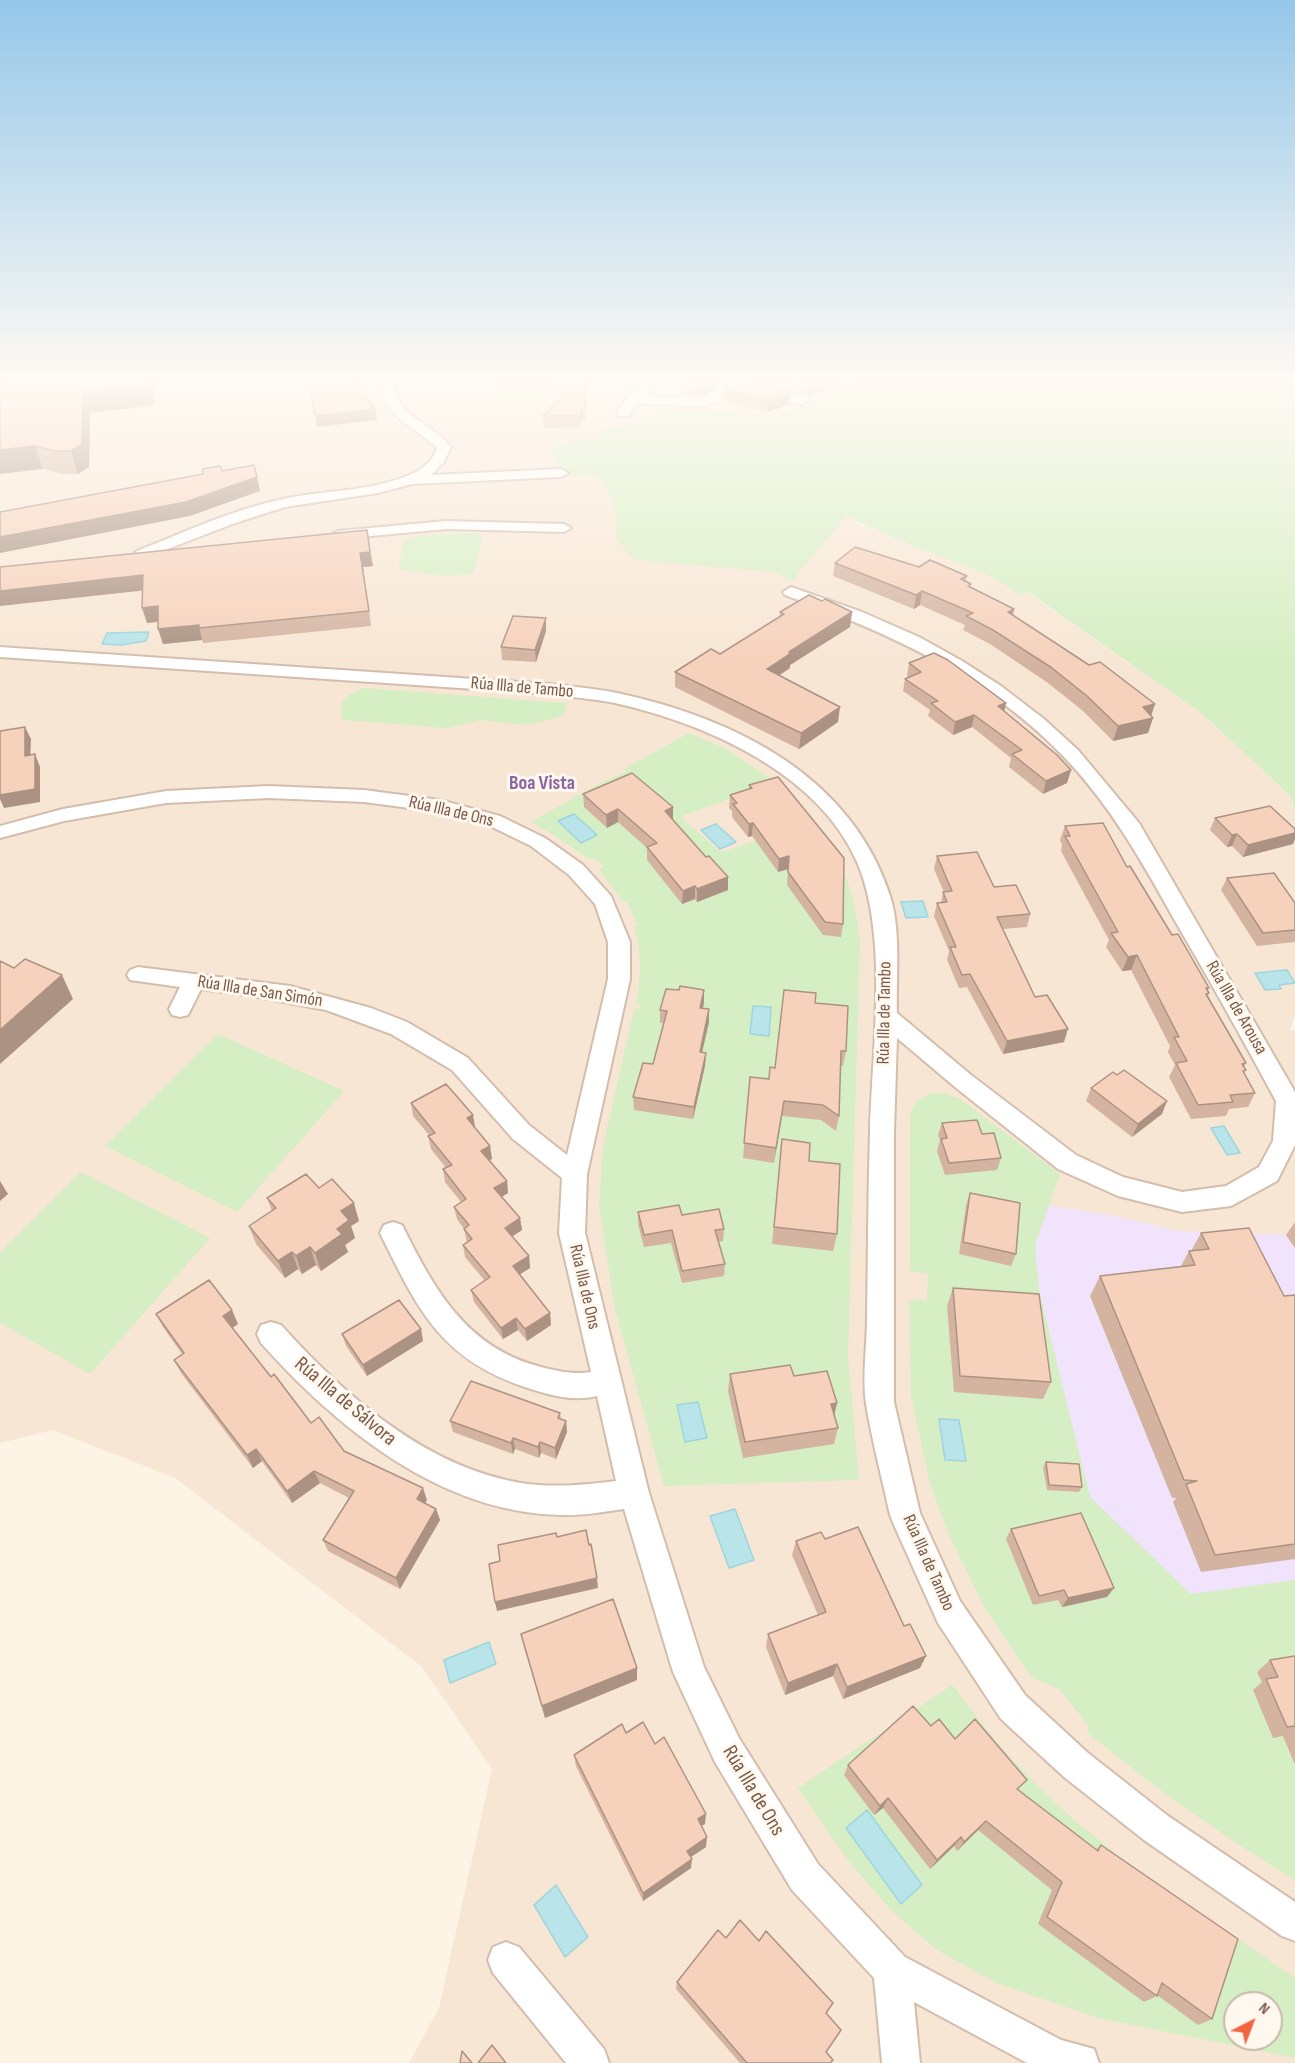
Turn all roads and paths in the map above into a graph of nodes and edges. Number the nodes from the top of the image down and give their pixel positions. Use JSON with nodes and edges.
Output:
{"nodes":[{"id":1,"x":421,"y":474,"type":"edge"},
{"id":2,"x":534,"y":474,"type":"edge"},
{"id":3,"x":410,"y":480,"type":"junction"},
{"id":4,"x":564,"y":528,"type":"dead end"},
{"id":5,"x":318,"y":537,"type":"edge"},
{"id":6,"x":200,"y":549,"type":"edge"},
{"id":7,"x":791,"y":592,"type":"dead end"},
{"id":8,"x":0,"y":652,"type":"edge"},
{"id":9,"x":0,"y":832,"type":"edge"},
{"id":10,"x":138,"y":975,"type":"dead end"},
{"id":11,"x":194,"y":981,"type":"junction"},
{"id":12,"x":180,"y":1009,"type":"dead end"},
{"id":13,"x":886,"y":1016,"type":"junction"},
{"id":14,"x":575,"y":1174,"type":"junction"},
{"id":15,"x":393,"y":1233,"type":"dead end"},
{"id":16,"x":271,"y":1334,"type":"dead end"},
{"id":17,"x":606,"y":1382,"type":"junction"},
{"id":18,"x":634,"y":1493,"type":"junction"},
{"id":19,"x":1295,"y":1923,"type":"edge"},
{"id":20,"x":506,"y":1960,"type":"dead end"},
{"id":21,"x":892,"y":1970,"type":"junction"},
{"id":22,"x":1062,"y":2061,"type":"edge"},
{"id":23,"x":590,"y":2063,"type":"edge"},
{"id":24,"x":902,"y":2063,"type":"edge"}],
"edges":[{"from":1,"to":3,"type":"street"},
{"from":2,"to":3,"type":"street"},
{"from":3,"to":6,"type":"street"},
{"from":4,"to":5,"type":"street"},
{"from":7,"to":13,"type":"street","name":"Rúa Illa de Arousa"},
{"from":8,"to":13,"type":"street","name":"Rúa Illa de Tambo"},
{"from":9,"to":14,"type":"street","name":"Rúa Illa de Ons"},
{"from":10,"to":11,"type":"street","name":"Rúa Illa de San Simón"},
{"from":11,"to":12,"type":"street"},
{"from":11,"to":14,"type":"street","name":"Rúa Illa de San Simón"},
{"from":13,"to":19,"type":"street","name":"Rúa Illa de Tambo"},
{"from":14,"to":17,"type":"street","name":"Rúa Illa de Ons"},
{"from":15,"to":17,"type":"street"},
{"from":16,"to":18,"type":"street","name":"Rúa Illa de Sálvora"},
{"from":17,"to":18,"type":"street","name":"Rúa Illa de Ons"},
{"from":18,"to":21,"type":"street","name":"Rúa Illa de Ons"},
{"from":20,"to":23,"type":"street"},
{"from":21,"to":22,"type":"street","name":"Rúa Illa de Ons"},
{"from":21,"to":24,"type":"street"}]}
